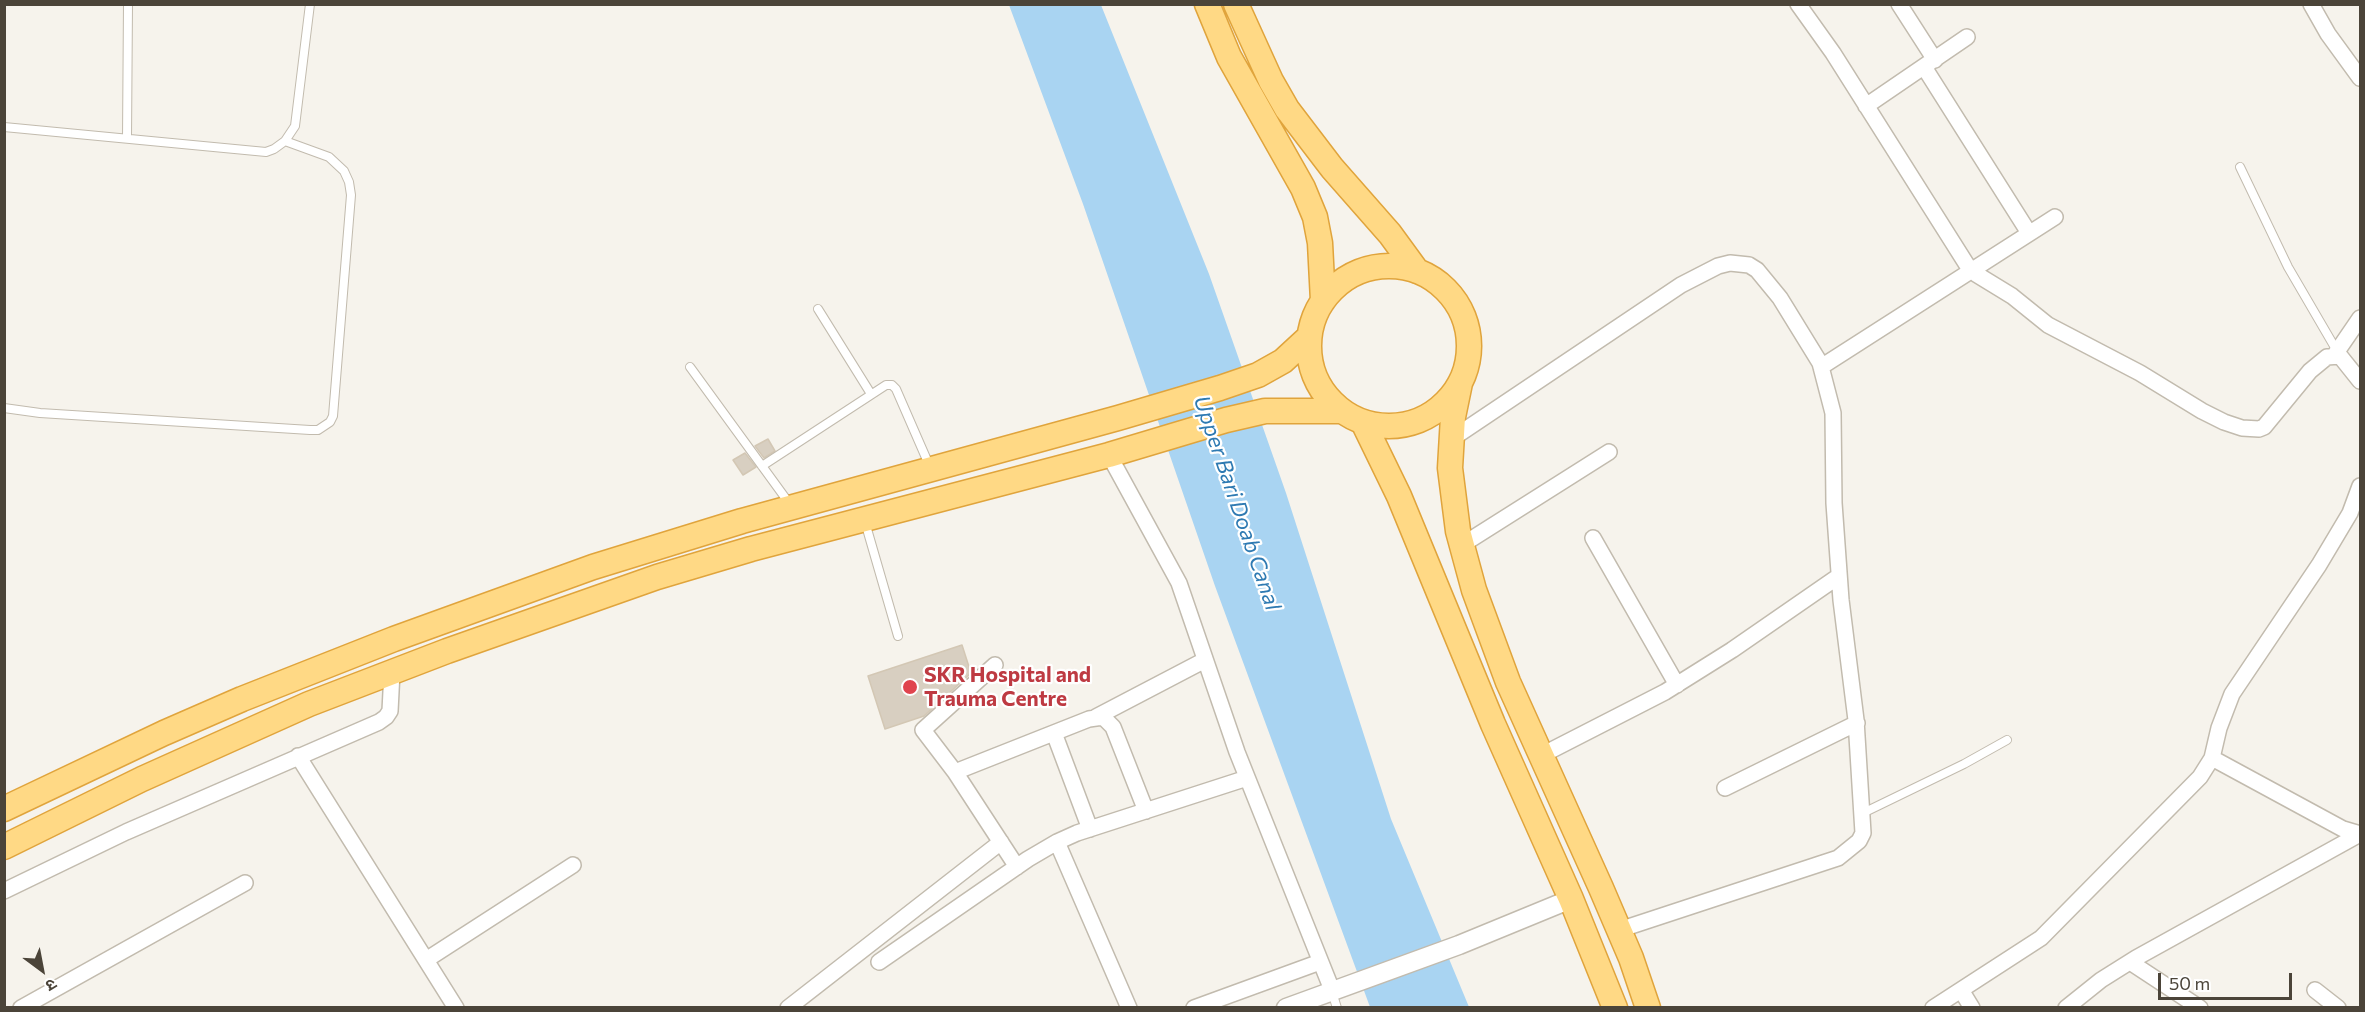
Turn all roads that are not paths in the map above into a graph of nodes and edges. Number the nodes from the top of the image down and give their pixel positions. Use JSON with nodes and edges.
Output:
{"nodes":[{"id":1,"x":128,"y":4,"type":"edge"},
{"id":2,"x":310,"y":4,"type":"edge"},
{"id":3,"x":1206,"y":4,"type":"edge"},
{"id":4,"x":1236,"y":4,"type":"edge"},
{"id":5,"x":1798,"y":4,"type":"edge"},
{"id":6,"x":1899,"y":4,"type":"edge"},
{"id":7,"x":2311,"y":4,"type":"edge"},
{"id":8,"x":1967,"y":37,"type":"dead end"},
{"id":9,"x":1930,"y":63,"type":"junction"},
{"id":10,"x":2361,"y":78,"type":"edge"},
{"id":11,"x":1866,"y":106,"type":"junction"},
{"id":12,"x":4,"y":127,"type":"edge"},
{"id":13,"x":127,"y":138,"type":"junction"},
{"id":14,"x":285,"y":141,"type":"junction"},
{"id":15,"x":2240,"y":167,"type":"dead end"},
{"id":16,"x":2055,"y":217,"type":"dead end"},
{"id":17,"x":2029,"y":233,"type":"junction"},
{"id":18,"x":1972,"y":270,"type":"junction"},
{"id":19,"x":1417,"y":271,"type":"junction"},
{"id":20,"x":1323,"y":301,"type":"junction"},
{"id":21,"x":818,"y":309,"type":"dead end"},
{"id":22,"x":2361,"y":318,"type":"edge"},
{"id":23,"x":1309,"y":337,"type":"junction"},
{"id":24,"x":2336,"y":353,"type":"junction"},
{"id":25,"x":690,"y":367,"type":"dead end"},
{"id":26,"x":1821,"y":367,"type":"junction"},
{"id":27,"x":2361,"y":381,"type":"edge"},
{"id":28,"x":1460,"y":382,"type":"junction"},
{"id":29,"x":871,"y":394,"type":"junction"},
{"id":30,"x":4,"y":408,"type":"edge"},
{"id":31,"x":1352,"y":417,"type":"junction"},
{"id":32,"x":1450,"y":440,"type":"junction"},
{"id":33,"x":1118,"y":452,"type":"junction"},
{"id":34,"x":1609,"y":452,"type":"dead end"},
{"id":35,"x":762,"y":466,"type":"junction"},
{"id":36,"x":931,"y":468,"type":"junction"},
{"id":37,"x":2361,"y":486,"type":"edge"},
{"id":38,"x":791,"y":507,"type":"junction"},
{"id":39,"x":865,"y":521,"type":"junction"},
{"id":40,"x":1593,"y":538,"type":"dead end"},
{"id":41,"x":1462,"y":546,"type":"junction"},
{"id":42,"x":1839,"y":576,"type":"junction"},
{"id":43,"x":898,"y":636,"type":"dead end"},
{"id":44,"x":1205,"y":660,"type":"junction"},
{"id":45,"x":995,"y":665,"type":"dead end"},
{"id":46,"x":392,"y":672,"type":"junction"},
{"id":47,"x":1677,"y":685,"type":"junction"},
{"id":48,"x":1096,"y":717,"type":"junction"},
{"id":49,"x":1857,"y":723,"type":"junction"},
{"id":50,"x":1054,"y":732,"type":"junction"},
{"id":51,"x":2007,"y":740,"type":"dead end"},
{"id":52,"x":1542,"y":755,"type":"junction"},
{"id":53,"x":298,"y":756,"type":"junction"},
{"id":54,"x":2212,"y":758,"type":"junction"},
{"id":55,"x":955,"y":772,"type":"junction"},
{"id":56,"x":1247,"y":778,"type":"junction"},
{"id":57,"x":1725,"y":788,"type":"dead end"},
{"id":58,"x":4,"y":809,"type":"edge"},
{"id":59,"x":1146,"y":811,"type":"junction"},
{"id":60,"x":1863,"y":813,"type":"junction"},
{"id":61,"x":1090,"y":829,"type":"junction"},
{"id":62,"x":2360,"y":834,"type":"edge"},
{"id":63,"x":1001,"y":842,"type":"junction"},
{"id":64,"x":1057,"y":842,"type":"junction"},
{"id":65,"x":4,"y":847,"type":"edge"},
{"id":66,"x":573,"y":864,"type":"dead end"},
{"id":67,"x":1017,"y":867,"type":"junction"},
{"id":68,"x":245,"y":883,"type":"dead end"},
{"id":69,"x":4,"y":891,"type":"edge"},
{"id":70,"x":1571,"y":899,"type":"junction"},
{"id":71,"x":1619,"y":930,"type":"junction"},
{"id":72,"x":426,"y":960,"type":"junction"},
{"id":73,"x":879,"y":962,"type":"dead end"},
{"id":74,"x":1320,"y":962,"type":"junction"},
{"id":75,"x":2130,"y":962,"type":"junction"},
{"id":76,"x":1961,"y":990,"type":"junction"},
{"id":77,"x":2315,"y":990,"type":"dead end"},
{"id":78,"x":1334,"y":999,"type":"edge"},
{"id":79,"x":36,"y":1003,"type":"edge"},
{"id":80,"x":2337,"y":1007,"type":"edge"},
{"id":81,"x":21,"y":1008,"type":"edge"},
{"id":82,"x":456,"y":1008,"type":"edge"},
{"id":83,"x":788,"y":1008,"type":"edge"},
{"id":84,"x":1129,"y":1008,"type":"edge"},
{"id":85,"x":1194,"y":1008,"type":"edge"},
{"id":86,"x":1286,"y":1008,"type":"edge"},
{"id":87,"x":1615,"y":1008,"type":"edge"},
{"id":88,"x":1648,"y":1008,"type":"edge"},
{"id":89,"x":1933,"y":1008,"type":"edge"},
{"id":90,"x":1972,"y":1008,"type":"edge"},
{"id":91,"x":2066,"y":1008,"type":"edge"},
{"id":92,"x":2200,"y":1008,"type":"edge"}],
"edges":[{"from":1,"to":13,"type":"lane"},
{"from":2,"to":14,"type":"lane"},
{"from":3,"to":20,"type":"highway"},
{"from":4,"to":19,"type":"highway"},
{"from":5,"to":11,"type":"street"},
{"from":6,"to":9,"type":"street"},
{"from":7,"to":10,"type":"street"},
{"from":8,"to":9,"type":"street"},
{"from":9,"to":11,"type":"street"},
{"from":9,"to":17,"type":"street"},
{"from":11,"to":18,"type":"street"},
{"from":12,"to":13,"type":"lane"},
{"from":13,"to":14,"type":"lane"},
{"from":14,"to":30,"type":"lane"},
{"from":15,"to":24,"type":"lane"},
{"from":16,"to":17,"type":"street"},
{"from":17,"to":18,"type":"street"},
{"from":18,"to":24,"type":"street"},
{"from":18,"to":26,"type":"street"},
{"from":19,"to":20,"type":"highway"},
{"from":19,"to":28,"type":"highway"},
{"from":20,"to":23,"type":"highway"},
{"from":21,"to":29,"type":"lane"},
{"from":22,"to":24,"type":"street"},
{"from":23,"to":31,"type":"highway"},
{"from":23,"to":36,"type":"highway"},
{"from":24,"to":27,"type":"street"},
{"from":25,"to":35,"type":"lane"},
{"from":26,"to":32,"type":"street"},
{"from":26,"to":42,"type":"street"},
{"from":28,"to":31,"type":"highway"},
{"from":28,"to":32,"type":"highway"},
{"from":29,"to":35,"type":"lane"},
{"from":29,"to":36,"type":"lane"},
{"from":31,"to":33,"type":"highway"},
{"from":31,"to":70,"type":"highway"},
{"from":32,"to":41,"type":"highway"},
{"from":33,"to":39,"type":"highway"},
{"from":33,"to":44,"type":"street"},
{"from":34,"to":41,"type":"street"},
{"from":35,"to":38,"type":"lane"},
{"from":36,"to":38,"type":"highway"},
{"from":37,"to":54,"type":"street"},
{"from":38,"to":58,"type":"highway"},
{"from":39,"to":43,"type":"lane"},
{"from":39,"to":46,"type":"highway"},
{"from":40,"to":47,"type":"street"},
{"from":41,"to":52,"type":"highway"},
{"from":42,"to":47,"type":"street"},
{"from":42,"to":49,"type":"street"},
{"from":44,"to":48,"type":"street"},
{"from":44,"to":56,"type":"street"},
{"from":45,"to":55,"type":"street"},
{"from":46,"to":53,"type":"street"},
{"from":46,"to":65,"type":"highway"},
{"from":47,"to":52,"type":"street"},
{"from":48,"to":50,"type":"street"},
{"from":48,"to":59,"type":"street"},
{"from":49,"to":57,"type":"street"},
{"from":49,"to":60,"type":"street"},
{"from":50,"to":55,"type":"street"},
{"from":50,"to":61,"type":"street"},
{"from":51,"to":60,"type":"lane"},
{"from":52,"to":71,"type":"highway"},
{"from":53,"to":69,"type":"street"},
{"from":53,"to":72,"type":"street"},
{"from":54,"to":62,"type":"street"},
{"from":54,"to":76,"type":"street"},
{"from":55,"to":63,"type":"street"},
{"from":56,"to":59,"type":"street"},
{"from":56,"to":74,"type":"street"},
{"from":59,"to":61,"type":"street"},
{"from":60,"to":71,"type":"street"},
{"from":61,"to":64,"type":"street"},
{"from":62,"to":75,"type":"street"},
{"from":63,"to":67,"type":"street"},
{"from":63,"to":83,"type":"street"},
{"from":64,"to":67,"type":"street"},
{"from":64,"to":84,"type":"street"},
{"from":66,"to":72,"type":"street"},
{"from":67,"to":73,"type":"street"},
{"from":68,"to":79,"type":"street"},
{"from":70,"to":78,"type":"street"},
{"from":70,"to":87,"type":"highway"},
{"from":71,"to":88,"type":"highway"},
{"from":72,"to":82,"type":"street"},
{"from":74,"to":78,"type":"street"},
{"from":74,"to":85,"type":"street"},
{"from":75,"to":91,"type":"street"},
{"from":75,"to":92,"type":"street"},
{"from":76,"to":89,"type":"street"},
{"from":76,"to":90,"type":"street"},
{"from":77,"to":80,"type":"street"},
{"from":78,"to":86,"type":"street"},
{"from":79,"to":81,"type":"street"}]}
